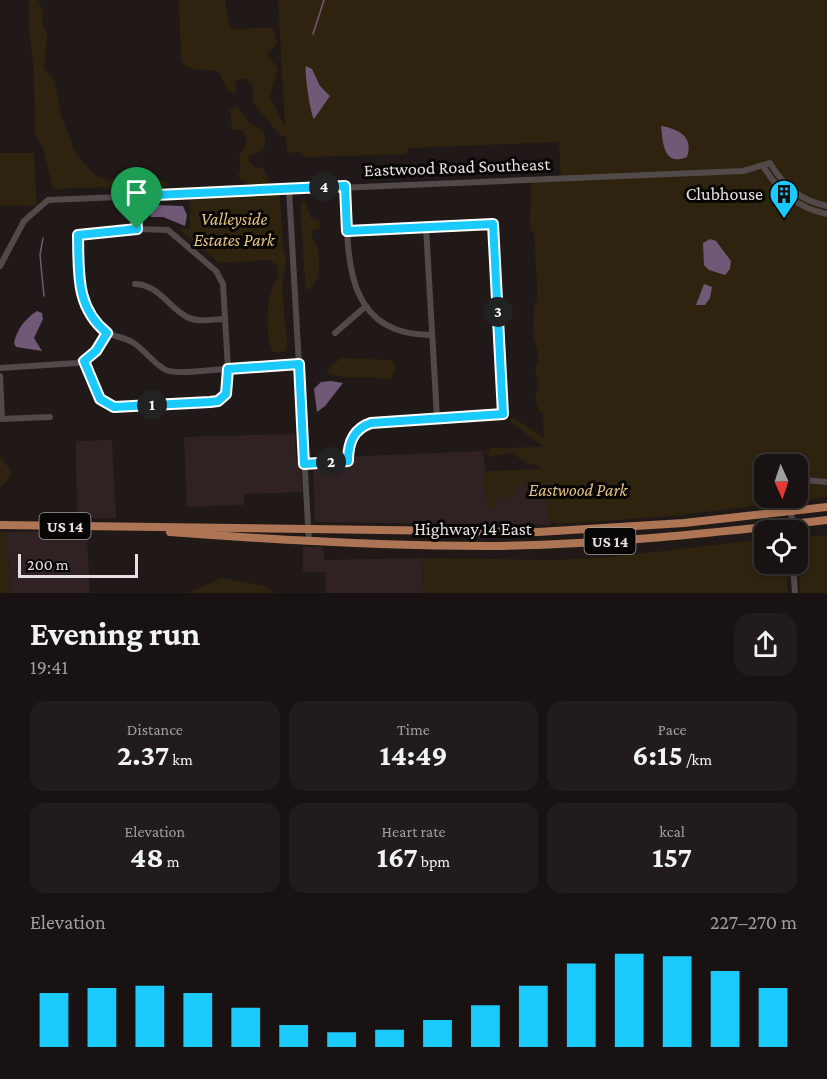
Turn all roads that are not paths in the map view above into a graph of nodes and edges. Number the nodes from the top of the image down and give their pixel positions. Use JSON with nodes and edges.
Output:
{"nodes":[{"id":1,"x":766,"y":164,"type":"junction"},
{"id":2,"x":345,"y":186,"type":"junction"},
{"id":3,"x":289,"y":189,"type":"junction"},
{"id":4,"x":135,"y":196,"type":"junction"},
{"id":5,"x":827,"y":206,"type":"edge"},
{"id":6,"x":827,"y":214,"type":"edge"},
{"id":7,"x":426,"y":227,"type":"junction"},
{"id":8,"x":137,"y":229,"type":"junction"},
{"id":9,"x":347,"y":231,"type":"junction"},
{"id":10,"x":0,"y":266,"type":"edge"},
{"id":11,"x":135,"y":284,"type":"dead end"},
{"id":12,"x":366,"y":306,"type":"junction"},
{"id":13,"x":225,"y":319,"type":"junction"},
{"id":14,"x":107,"y":333,"type":"junction"},
{"id":15,"x":335,"y":333,"type":"dead end"},
{"id":16,"x":432,"y":334,"type":"junction"},
{"id":17,"x":84,"y":361,"type":"junction"},
{"id":18,"x":299,"y":364,"type":"junction"},
{"id":19,"x":0,"y":368,"type":"edge"},
{"id":20,"x":228,"y":369,"type":"junction"},
{"id":21,"x":0,"y":376,"type":"edge"},
{"id":22,"x":50,"y":417,"type":"dead end"},
{"id":23,"x":437,"y":418,"type":"junction"},
{"id":24,"x":1,"y":419,"type":"edge"},
{"id":25,"x":304,"y":464,"type":"junction"},
{"id":26,"x":808,"y":480,"type":"edge"},
{"id":27,"x":827,"y":482,"type":"edge"},
{"id":28,"x":827,"y":507,"type":"edge"},
{"id":29,"x":791,"y":511,"type":"junction"},
{"id":30,"x":791,"y":520,"type":"edge"},
{"id":31,"x":827,"y":520,"type":"edge"},
{"id":32,"x":808,"y":524,"type":"edge"},
{"id":33,"x":0,"y":525,"type":"edge"},
{"id":34,"x":118,"y":527,"type":"junction"},
{"id":35,"x":308,"y":529,"type":"junction"},
{"id":36,"x":754,"y":531,"type":"edge"},
{"id":37,"x":309,"y":542,"type":"junction"},
{"id":38,"x":794,"y":574,"type":"edge"},
{"id":39,"x":795,"y":593,"type":"edge"}],
"edges":[{"from":1,"to":2,"type":"street","name":"Eastwood Road Southeast"},
{"from":1,"to":5,"type":"street"},
{"from":1,"to":6,"type":"street"},
{"from":2,"to":3,"type":"street","name":"Eastwood Road Southeast"},
{"from":2,"to":9,"type":"street"},
{"from":3,"to":4,"type":"street","name":"Eastwood Road Southeast"},
{"from":3,"to":18,"type":"street"},
{"from":4,"to":8,"type":"street"},
{"from":4,"to":10,"type":"street","name":"Eastwood Road Southeast"},
{"from":7,"to":9,"type":"street"},
{"from":7,"to":16,"type":"street"},
{"from":7,"to":23,"type":"street"},
{"from":8,"to":13,"type":"street"},
{"from":8,"to":14,"type":"street"},
{"from":9,"to":12,"type":"street"},
{"from":11,"to":13,"type":"street"},
{"from":12,"to":15,"type":"street"},
{"from":12,"to":16,"type":"street"},
{"from":13,"to":20,"type":"street"},
{"from":14,"to":17,"type":"street"},
{"from":14,"to":20,"type":"street"},
{"from":16,"to":23,"type":"street"},
{"from":17,"to":19,"type":"street"},
{"from":17,"to":20,"type":"street"},
{"from":18,"to":20,"type":"street"},
{"from":18,"to":25,"type":"street"},
{"from":21,"to":24,"type":"street"},
{"from":22,"to":24,"type":"street"},
{"from":23,"to":25,"type":"street"},
{"from":25,"to":35,"type":"street"},
{"from":26,"to":27,"type":"street"},
{"from":28,"to":29,"type":"main road","name":"Highway 14 East","number":"US 14"},
{"from":29,"to":30,"type":"street"},
{"from":29,"to":35,"type":"main road","name":"Highway 14 East","number":"US 14"},
{"from":31,"to":32,"type":"main road","name":"Highway 14 East","number":"US 14"},
{"from":33,"to":34,"type":"main road","name":"Highway 14 East","number":"US 14"},
{"from":34,"to":35,"type":"main road","name":"Highway 14 East","number":"US 14"},
{"from":34,"to":37,"type":"main road","name":"Highway 14 East","number":"US 14"},
{"from":35,"to":37,"type":"street"},
{"from":36,"to":37,"type":"main road","name":"Highway 14 East","number":"US 14"},
{"from":38,"to":39,"type":"street"}]}
